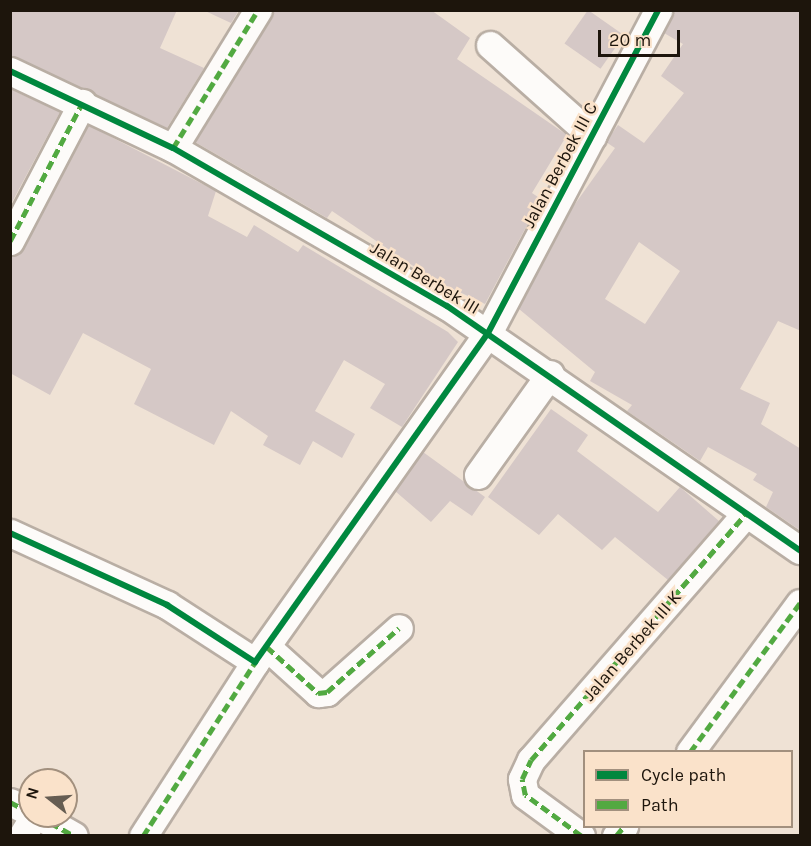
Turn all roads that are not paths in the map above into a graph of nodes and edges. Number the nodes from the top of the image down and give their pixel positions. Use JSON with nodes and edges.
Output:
{"nodes":[{"id":1,"x":258,"y":10,"type":"edge"},
{"id":2,"x":658,"y":10,"type":"edge"},
{"id":3,"x":490,"y":45,"type":"dead end"},
{"id":4,"x":10,"y":71,"type":"edge"},
{"id":5,"x":82,"y":103,"type":"junction"},
{"id":6,"x":592,"y":136,"type":"junction"},
{"id":7,"x":173,"y":148,"type":"junction"},
{"id":8,"x":10,"y":241,"type":"edge"},
{"id":9,"x":488,"y":333,"type":"junction"},
{"id":10,"x":550,"y":374,"type":"junction"},
{"id":11,"x":478,"y":475,"type":"dead end"},
{"id":12,"x":745,"y":515,"type":"junction"},
{"id":13,"x":10,"y":533,"type":"edge"},
{"id":14,"x":801,"y":550,"type":"edge"},
{"id":15,"x":801,"y":603,"type":"edge"},
{"id":16,"x":399,"y":628,"type":"dead end"},
{"id":17,"x":261,"y":655,"type":"junction"},
{"id":18,"x":691,"y":750,"type":"edge"},
{"id":19,"x":60,"y":828,"type":"edge"},
{"id":20,"x":74,"y":836,"type":"edge"},
{"id":21,"x":143,"y":836,"type":"edge"},
{"id":22,"x":581,"y":836,"type":"edge"}],
"edges":[{"from":1,"to":7,"type":"street"},
{"from":2,"to":6,"type":"street","name":"Jalan Berbek III C"},
{"from":3,"to":6,"type":"street"},
{"from":4,"to":5,"type":"street","name":"Jalan Berbek III"},
{"from":5,"to":7,"type":"street","name":"Jalan Berbek III"},
{"from":5,"to":8,"type":"street"},
{"from":6,"to":9,"type":"street","name":"Jalan Berbek III C"},
{"from":7,"to":9,"type":"street","name":"Jalan Berbek III"},
{"from":9,"to":10,"type":"street","name":"Jalan Berbek III"},
{"from":9,"to":17,"type":"street","name":"Jalan Berbek III C"},
{"from":10,"to":11,"type":"street"},
{"from":10,"to":12,"type":"street","name":"Jalan Berbek III"},
{"from":12,"to":14,"type":"street","name":"Jalan Berbek III"},
{"from":12,"to":22,"type":"street","name":"Jalan Berbek III K"},
{"from":13,"to":17,"type":"street"},
{"from":15,"to":18,"type":"street"},
{"from":16,"to":17,"type":"street"},
{"from":17,"to":21,"type":"street","name":"Jalan Berbek III C"},
{"from":19,"to":20,"type":"street"}]}
